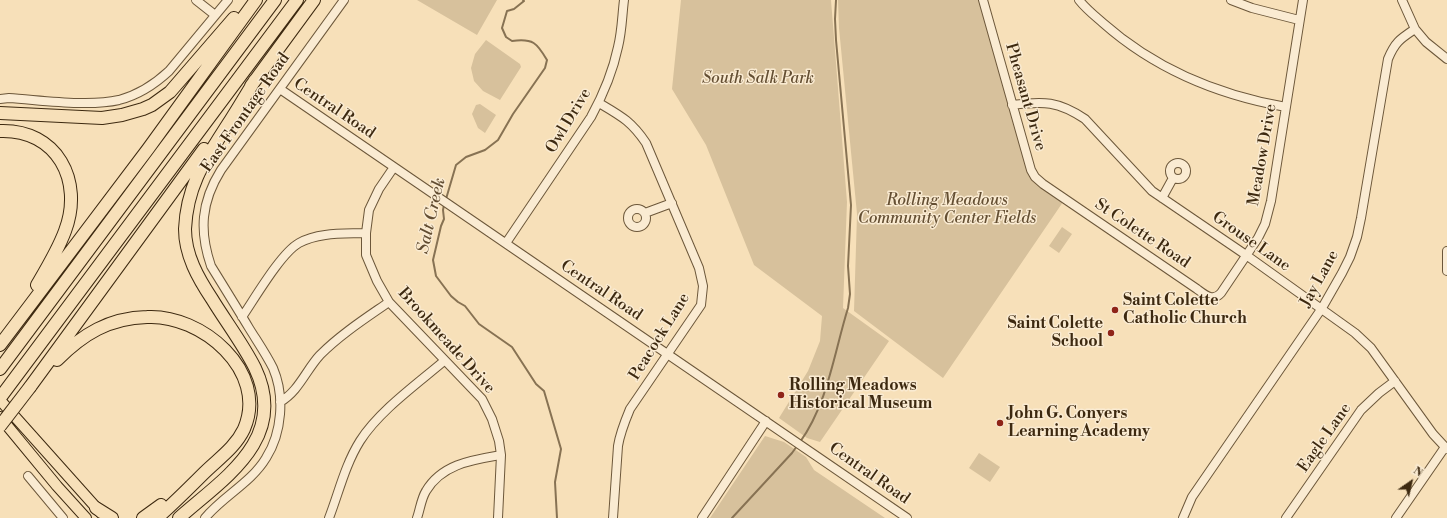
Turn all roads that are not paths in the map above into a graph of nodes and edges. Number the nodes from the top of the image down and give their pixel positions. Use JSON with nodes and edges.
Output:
{"nodes":[{"id":1,"x":196,"y":0,"type":"edge"},
{"id":2,"x":228,"y":0,"type":"edge"},
{"id":3,"x":249,"y":0,"type":"edge"},
{"id":4,"x":256,"y":0,"type":"edge"},
{"id":5,"x":275,"y":0,"type":"edge"},
{"id":6,"x":297,"y":0,"type":"edge"},
{"id":7,"x":314,"y":0,"type":"edge"},
{"id":8,"x":344,"y":0,"type":"edge"},
{"id":9,"x":624,"y":0,"type":"edge"},
{"id":10,"x":982,"y":0,"type":"edge"},
{"id":11,"x":1079,"y":0,"type":"edge"},
{"id":12,"x":1231,"y":0,"type":"edge"},
{"id":13,"x":1302,"y":0,"type":"edge"},
{"id":14,"x":1402,"y":0,"type":"edge"},
{"id":15,"x":215,"y":15,"type":"junction"},
{"id":16,"x":1299,"y":20,"type":"junction"},
{"id":17,"x":1415,"y":29,"type":"junction"},
{"id":18,"x":1447,"y":59,"type":"edge"},
{"id":19,"x":255,"y":80,"type":"junction"},
{"id":20,"x":280,"y":89,"type":"junction"},
{"id":21,"x":0,"y":99,"type":"edge"},
{"id":22,"x":599,"y":103,"type":"junction"},
{"id":23,"x":1012,"y":105,"type":"junction"},
{"id":24,"x":1286,"y":107,"type":"junction"},
{"id":25,"x":0,"y":113,"type":"edge"},
{"id":26,"x":0,"y":131,"type":"edge"},
{"id":27,"x":394,"y":167,"type":"junction"},
{"id":28,"x":1173,"y":178,"type":"dead end"},
{"id":29,"x":1055,"y":192,"type":"joint"},
{"id":30,"x":1162,"y":198,"type":"junction"},
{"id":31,"x":672,"y":203,"type":"junction"},
{"id":32,"x":645,"y":213,"type":"dead end"},
{"id":33,"x":366,"y":233,"type":"junction"},
{"id":34,"x":506,"y":243,"type":"junction"},
{"id":35,"x":1447,"y":251,"type":"edge"},
{"id":36,"x":1246,"y":255,"type":"junction"},
{"id":37,"x":1447,"y":271,"type":"edge"},
{"id":38,"x":1214,"y":298,"type":"joint"},
{"id":39,"x":389,"y":302,"type":"junction"},
{"id":40,"x":1322,"y":308,"type":"junction"},
{"id":41,"x":242,"y":317,"type":"junction"},
{"id":42,"x":17,"y":323,"type":"junction"},
{"id":43,"x":0,"y":345,"type":"edge"},
{"id":44,"x":668,"y":354,"type":"junction"},
{"id":45,"x":444,"y":361,"type":"junction"},
{"id":46,"x":3,"y":365,"type":"edge"},
{"id":47,"x":1395,"y":381,"type":"junction"},
{"id":48,"x":30,"y":387,"type":"junction"},
{"id":49,"x":0,"y":399,"type":"edge"},
{"id":50,"x":280,"y":402,"type":"junction"},
{"id":51,"x":0,"y":417,"type":"edge"},
{"id":52,"x":766,"y":421,"type":"junction"},
{"id":53,"x":0,"y":426,"type":"edge"},
{"id":54,"x":1446,"y":448,"type":"edge"},
{"id":55,"x":501,"y":455,"type":"junction"},
{"id":56,"x":204,"y":473,"type":"junction"},
{"id":57,"x":28,"y":476,"type":"dead end"},
{"id":58,"x":96,"y":508,"type":"junction"},
{"id":59,"x":63,"y":518,"type":"edge"},
{"id":60,"x":86,"y":518,"type":"edge"},
{"id":61,"x":105,"y":518,"type":"edge"},
{"id":62,"x":112,"y":518,"type":"edge"},
{"id":63,"x":143,"y":518,"type":"edge"},
{"id":64,"x":157,"y":518,"type":"edge"},
{"id":65,"x":179,"y":518,"type":"edge"},
{"id":66,"x":205,"y":518,"type":"edge"},
{"id":67,"x":329,"y":518,"type":"edge"},
{"id":68,"x":417,"y":518,"type":"edge"},
{"id":69,"x":498,"y":518,"type":"edge"},
{"id":70,"x":613,"y":518,"type":"edge"},
{"id":71,"x":702,"y":518,"type":"edge"},
{"id":72,"x":907,"y":518,"type":"edge"},
{"id":73,"x":1183,"y":518,"type":"edge"},
{"id":74,"x":1286,"y":518,"type":"edge"},
{"id":75,"x":1396,"y":518,"type":"edge"}],
"edges":[{"from":1,"to":15,"type":"street"},
{"from":2,"to":15,"type":"street"},
{"from":3,"to":25,"type":"highway"},
{"from":4,"to":42,"type":"highway"},
{"from":5,"to":46,"type":"highway"},
{"from":6,"to":49,"type":"highway"},
{"from":7,"to":19,"type":"highway"},
{"from":8,"to":20,"type":"street","name":"East Frontage Road"},
{"from":9,"to":22,"type":"street","name":"Owl Drive"},
{"from":10,"to":23,"type":"street","name":"Pheasant Drive"},
{"from":11,"to":24,"type":"street"},
{"from":12,"to":16,"type":"street"},
{"from":13,"to":16,"type":"street","name":"Meadow Drive"},
{"from":14,"to":17,"type":"street"},
{"from":15,"to":21,"type":"street"},
{"from":16,"to":24,"type":"street","name":"Meadow Drive"},
{"from":17,"to":18,"type":"street"},
{"from":17,"to":40,"type":"street","name":"Jay Lane"},
{"from":19,"to":48,"type":"highway"},
{"from":19,"to":65,"type":"highway"},
{"from":20,"to":27,"type":"street","name":"Central Road"},
{"from":20,"to":41,"type":"street","name":"East Frontage Road"},
{"from":22,"to":31,"type":"street","name":"Peacock Lane"},
{"from":22,"to":34,"type":"street","name":"Owl Drive"},
{"from":23,"to":29,"type":"street","name":"Pheasant Drive"},
{"from":23,"to":30,"type":"street","name":"Grouse Lane"},
{"from":24,"to":36,"type":"street","name":"Meadow Drive"},
{"from":26,"to":42,"type":"highway"},
{"from":27,"to":33,"type":"street","name":"Brookmeade Drive"},
{"from":27,"to":34,"type":"street","name":"Central Road"},
{"from":28,"to":30,"type":"street"},
{"from":29,"to":38,"type":"street","name":"St Colette Road"},
{"from":30,"to":36,"type":"street","name":"Grouse Lane"},
{"from":31,"to":32,"type":"street"},
{"from":31,"to":44,"type":"street","name":"Peacock Lane"},
{"from":33,"to":39,"type":"street","name":"Brookmeade Drive"},
{"from":33,"to":41,"type":"street"},
{"from":34,"to":44,"type":"street","name":"Central Road"},
{"from":35,"to":37,"type":"street"},
{"from":36,"to":38,"type":"street","name":"Meadow Drive"},
{"from":36,"to":40,"type":"street","name":"Grouse Lane"},
{"from":39,"to":45,"type":"street","name":"Brookmeade Drive"},
{"from":39,"to":50,"type":"street"},
{"from":40,"to":47,"type":"street","name":"Grouse Lane"},
{"from":40,"to":73,"type":"street","name":"Jay Lane"},
{"from":41,"to":50,"type":"street","name":"East Frontage Road"},
{"from":42,"to":43,"type":"highway"},
{"from":44,"to":52,"type":"street","name":"Central Road"},
{"from":44,"to":70,"type":"street","name":"Peacock Lane"},
{"from":45,"to":55,"type":"street","name":"Brookmeade Drive"},
{"from":45,"to":67,"type":"street"},
{"from":47,"to":54,"type":"street","name":"Grouse Lane"},
{"from":47,"to":74,"type":"street","name":"Eagle Lane"},
{"from":48,"to":53,"type":"highway","bridge":true},
{"from":48,"to":56,"type":"highway"},
{"from":49,"to":58,"type":"main road"},
{"from":50,"to":66,"type":"street","name":"East Frontage Road"},
{"from":51,"to":60,"type":"main road"},
{"from":52,"to":71,"type":"street"},
{"from":52,"to":72,"type":"street","name":"Central Road"},
{"from":54,"to":75,"type":"street"},
{"from":55,"to":68,"type":"street"},
{"from":55,"to":69,"type":"street","name":"Brookmeade Drive"},
{"from":56,"to":63,"type":"highway"},
{"from":56,"to":64,"type":"highway"},
{"from":57,"to":59,"type":"street"},
{"from":58,"to":61,"type":"main road"},
{"from":58,"to":62,"type":"highway"}]}
